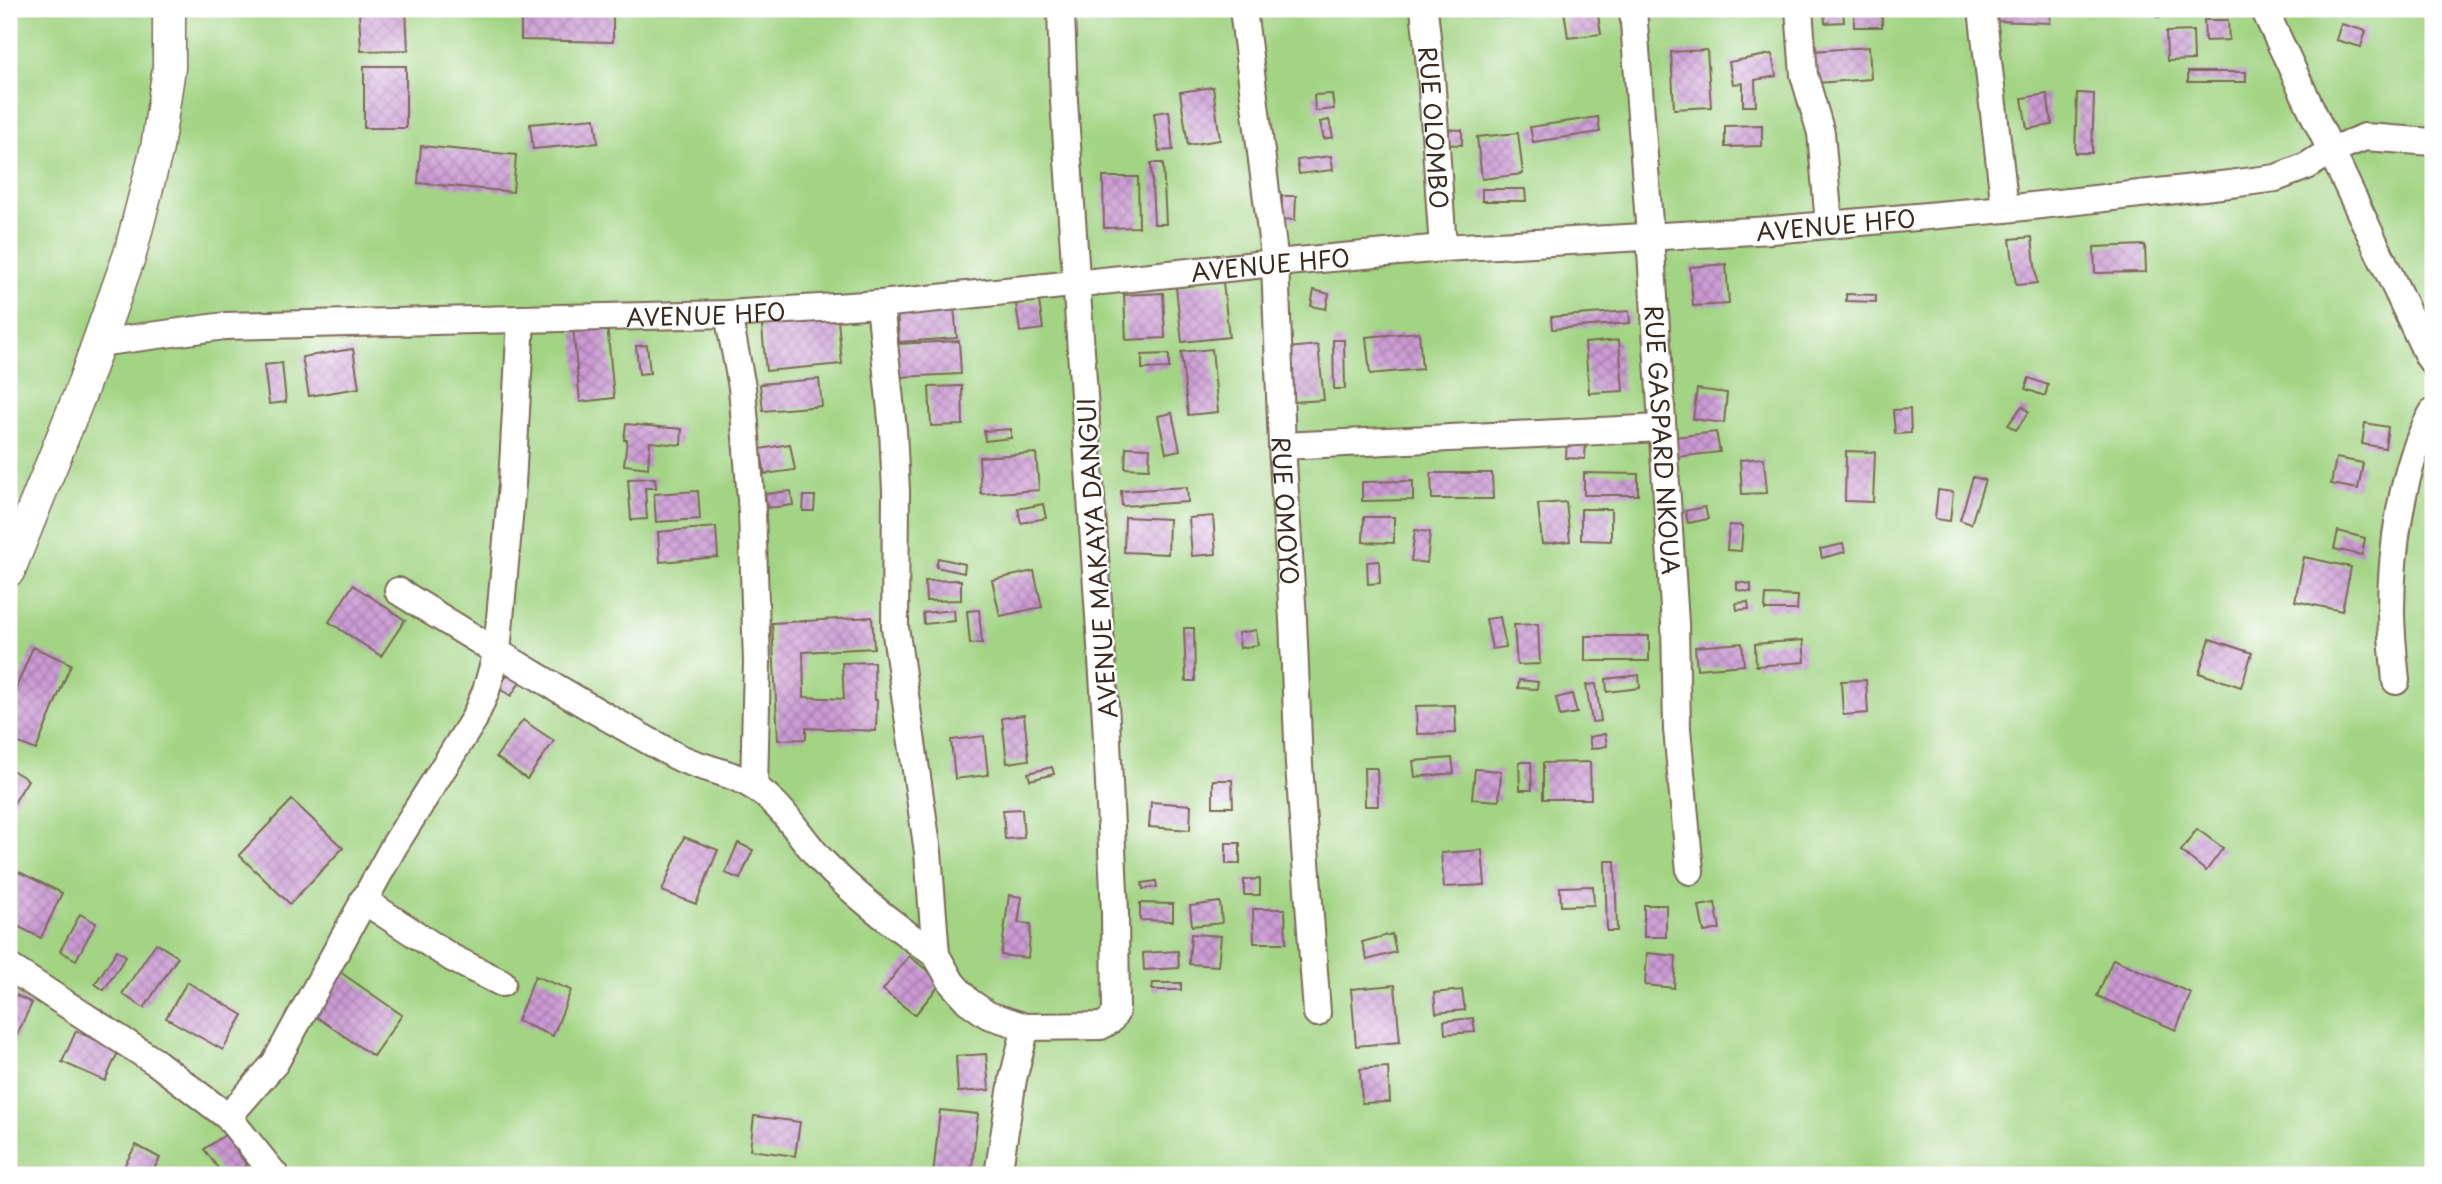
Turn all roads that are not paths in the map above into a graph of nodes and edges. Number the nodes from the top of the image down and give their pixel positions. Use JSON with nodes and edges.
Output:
{"nodes":[{"id":1,"x":169,"y":9,"type":"edge"},
{"id":2,"x":1061,"y":9,"type":"edge"},
{"id":3,"x":1243,"y":9,"type":"edge"},
{"id":4,"x":1424,"y":9,"type":"edge"},
{"id":5,"x":1633,"y":9,"type":"edge"},
{"id":6,"x":1799,"y":9,"type":"edge"},
{"id":7,"x":1982,"y":9,"type":"edge"},
{"id":8,"x":2264,"y":9,"type":"edge"},
{"id":9,"x":2433,"y":142,"type":"edge"},
{"id":10,"x":2332,"y":150,"type":"junction"},
{"id":11,"x":2005,"y":209,"type":"junction"},
{"id":12,"x":1829,"y":224,"type":"junction"},
{"id":13,"x":1650,"y":236,"type":"junction"},
{"id":14,"x":1443,"y":248,"type":"junction"},
{"id":15,"x":1275,"y":263,"type":"junction"},
{"id":16,"x":1078,"y":283,"type":"junction"},
{"id":17,"x":880,"y":304,"type":"junction"},
{"id":18,"x":728,"y":314,"type":"junction"},
{"id":19,"x":521,"y":319,"type":"junction"},
{"id":20,"x":98,"y":343,"type":"junction"},
{"id":21,"x":2433,"y":363,"type":"edge"},
{"id":22,"x":2433,"y":412,"type":"edge"},
{"id":23,"x":1662,"y":428,"type":"junction"},
{"id":24,"x":1282,"y":446,"type":"junction"},
{"id":25,"x":9,"y":570,"type":"edge"},
{"id":26,"x":398,"y":591,"type":"dead end"},
{"id":27,"x":497,"y":652,"type":"junction"},
{"id":28,"x":2396,"y":681,"type":"dead end"},
{"id":29,"x":754,"y":786,"type":"junction"},
{"id":30,"x":1690,"y":871,"type":"dead end"},
{"id":31,"x":363,"y":900,"type":"junction"},
{"id":32,"x":936,"y":955,"type":"junction"},
{"id":33,"x":9,"y":967,"type":"edge"},
{"id":34,"x":502,"y":983,"type":"dead end"},
{"id":35,"x":1317,"y":1013,"type":"dead end"},
{"id":36,"x":1026,"y":1027,"type":"junction"},
{"id":37,"x":228,"y":1117,"type":"junction"},
{"id":38,"x":275,"y":1175,"type":"edge"},
{"id":39,"x":998,"y":1175,"type":"edge"}],
"edges":[{"from":1,"to":20,"type":"street"},
{"from":2,"to":16,"type":"street","name":"AVENUE MAKAYA DANGUI"},
{"from":3,"to":15,"type":"street","name":"RUE OMOYO"},
{"from":4,"to":14,"type":"street","name":"RUE OLOMBO"},
{"from":5,"to":13,"type":"street","name":"RUE GASPARD NKOUA"},
{"from":6,"to":12,"type":"street"},
{"from":7,"to":11,"type":"street"},
{"from":8,"to":10,"type":"street"},
{"from":9,"to":10,"type":"street","name":"AVENUE HFO"},
{"from":10,"to":11,"type":"street","name":"AVENUE HFO"},
{"from":10,"to":21,"type":"street"},
{"from":11,"to":12,"type":"street","name":"AVENUE HFO"},
{"from":12,"to":13,"type":"street","name":"AVENUE HFO"},
{"from":13,"to":14,"type":"street","name":"AVENUE HFO"},
{"from":13,"to":23,"type":"street","name":"RUE GASPARD NKOUA"},
{"from":14,"to":15,"type":"street","name":"AVENUE HFO"},
{"from":15,"to":16,"type":"street","name":"AVENUE HFO"},
{"from":15,"to":24,"type":"street","name":"RUE OMOYO"},
{"from":16,"to":17,"type":"street","name":"AVENUE HFO"},
{"from":16,"to":36,"type":"street","name":"AVENUE MAKAYA DANGUI"},
{"from":17,"to":18,"type":"street","name":"AVENUE HFO"},
{"from":17,"to":32,"type":"street"},
{"from":18,"to":19,"type":"street","name":"AVENUE HFO"},
{"from":18,"to":29,"type":"street"},
{"from":19,"to":20,"type":"street","name":"AVENUE HFO"},
{"from":19,"to":27,"type":"street"},
{"from":20,"to":25,"type":"street"},
{"from":22,"to":28,"type":"street"},
{"from":23,"to":24,"type":"street"},
{"from":23,"to":30,"type":"street","name":"RUE GASPARD NKOUA"},
{"from":24,"to":35,"type":"street","name":"RUE OMOYO"},
{"from":26,"to":27,"type":"street"},
{"from":27,"to":29,"type":"street"},
{"from":27,"to":31,"type":"street"},
{"from":29,"to":32,"type":"street"},
{"from":31,"to":34,"type":"street"},
{"from":31,"to":37,"type":"street"},
{"from":32,"to":36,"type":"street","name":"AVENUE MAKAYA DANGUI"},
{"from":33,"to":37,"type":"street"},
{"from":36,"to":39,"type":"street"},
{"from":37,"to":38,"type":"street"}]}
